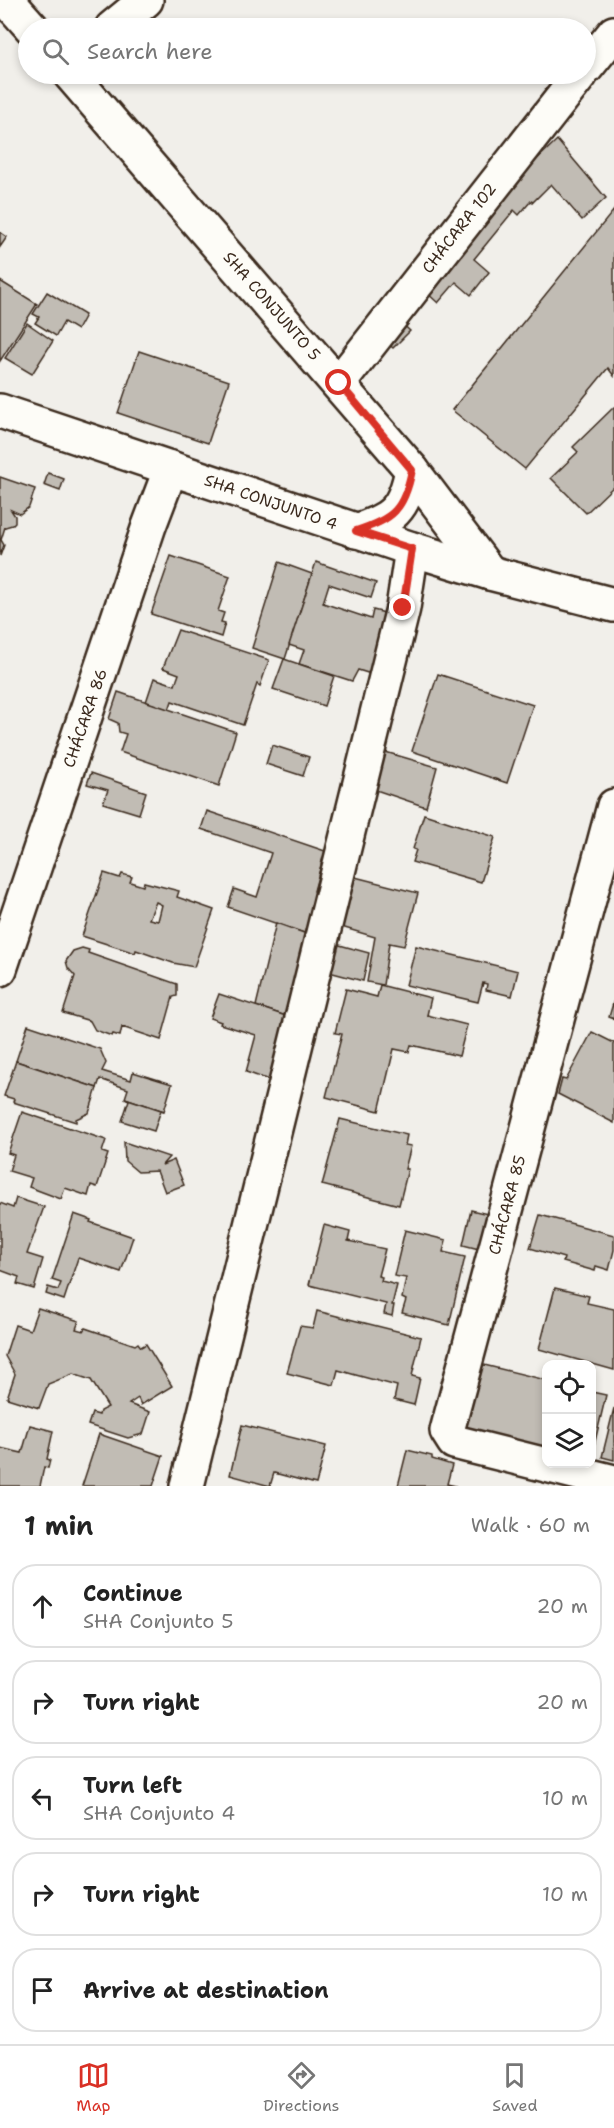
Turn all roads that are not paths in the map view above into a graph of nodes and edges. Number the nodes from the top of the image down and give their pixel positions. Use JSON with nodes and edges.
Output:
{"nodes":[{"id":1,"x":8,"y":0,"type":"edge"},
{"id":2,"x":146,"y":0,"type":"edge"},
{"id":3,"x":23,"y":18,"type":"edge"},
{"id":4,"x":124,"y":18,"type":"edge"},
{"id":5,"x":614,"y":33,"type":"edge"},
{"id":6,"x":596,"y":55,"type":"edge"},
{"id":7,"x":79,"y":84,"type":"edge"},
{"id":8,"x":573,"y":84,"type":"edge"},
{"id":9,"x":339,"y":383,"type":"junction"},
{"id":10,"x":0,"y":411,"type":"edge"},
{"id":11,"x":171,"y":468,"type":"junction"},
{"id":12,"x":412,"y":470,"type":"junction"},
{"id":13,"x":356,"y":531,"type":"junction"},
{"id":14,"x":412,"y":549,"type":"junction"},
{"id":15,"x":490,"y":573,"type":"junction"},
{"id":16,"x":614,"y":605,"type":"edge"},
{"id":17,"x":614,"y":806,"type":"edge"},
{"id":18,"x":0,"y":969,"type":"edge"},
{"id":19,"x":614,"y":1482,"type":"edge"},
{"id":20,"x":187,"y":1486,"type":"edge"}],
"edges":[{"from":1,"to":3,"type":"street"},
{"from":2,"to":4,"type":"street"},
{"from":5,"to":6,"type":"street"},
{"from":7,"to":9,"type":"street","name":"SHA CONJUNTO 5"},
{"from":8,"to":9,"type":"street","name":"CHÁCARA 102"},
{"from":9,"to":12,"type":"street","name":"SHA CONJUNTO 5"},
{"from":10,"to":11,"type":"street","name":"SHA CONJUNTO 4"},
{"from":11,"to":13,"type":"street","name":"SHA CONJUNTO 4"},
{"from":11,"to":18,"type":"street","name":"CHÁCARA 86"},
{"from":12,"to":13,"type":"street"},
{"from":12,"to":15,"type":"street","name":"SHA CONJUNTO 5"},
{"from":13,"to":14,"type":"street","name":"SHA CONJUNTO 4"},
{"from":14,"to":15,"type":"street","name":"SHA CONJUNTO 4"},
{"from":14,"to":20,"type":"street"},
{"from":15,"to":16,"type":"street","name":"SHA CONJUNTO 4"},
{"from":17,"to":19,"type":"street","name":"CHÁCARA 85"}]}
